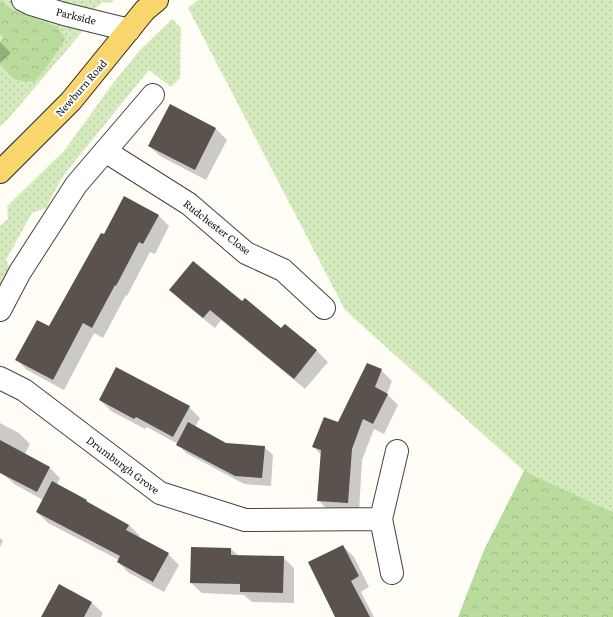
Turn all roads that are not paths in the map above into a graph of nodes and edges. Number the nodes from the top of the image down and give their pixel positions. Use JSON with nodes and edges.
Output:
{"nodes":[{"id":1,"x":23,"y":0,"type":"edge"},
{"id":2,"x":157,"y":0,"type":"edge"},
{"id":3,"x":129,"y":30,"type":"junction"},
{"id":4,"x":153,"y":95,"type":"dead end"},
{"id":5,"x":106,"y":151,"type":"junction"},
{"id":6,"x":0,"y":172,"type":"edge"},
{"id":7,"x":324,"y":308,"type":"dead end"},
{"id":8,"x":0,"y":310,"type":"edge"},
{"id":9,"x":0,"y":378,"type":"edge"},
{"id":10,"x":397,"y":451,"type":"dead end"},
{"id":11,"x":381,"y":519,"type":"junction"},
{"id":12,"x":392,"y":573,"type":"dead end"}],
"edges":[{"from":1,"to":3,"type":"street","name":"Parkside"},
{"from":2,"to":3,"type":"main road","name":"Newburn Road"},
{"from":3,"to":6,"type":"main road","name":"Newburn Road"},
{"from":4,"to":5,"type":"street"},
{"from":5,"to":7,"type":"street","name":"Rudchester Close"},
{"from":5,"to":8,"type":"street"},
{"from":9,"to":11,"type":"street","name":"Drumburgh Grove"},
{"from":10,"to":11,"type":"street"},
{"from":11,"to":12,"type":"street"}]}
